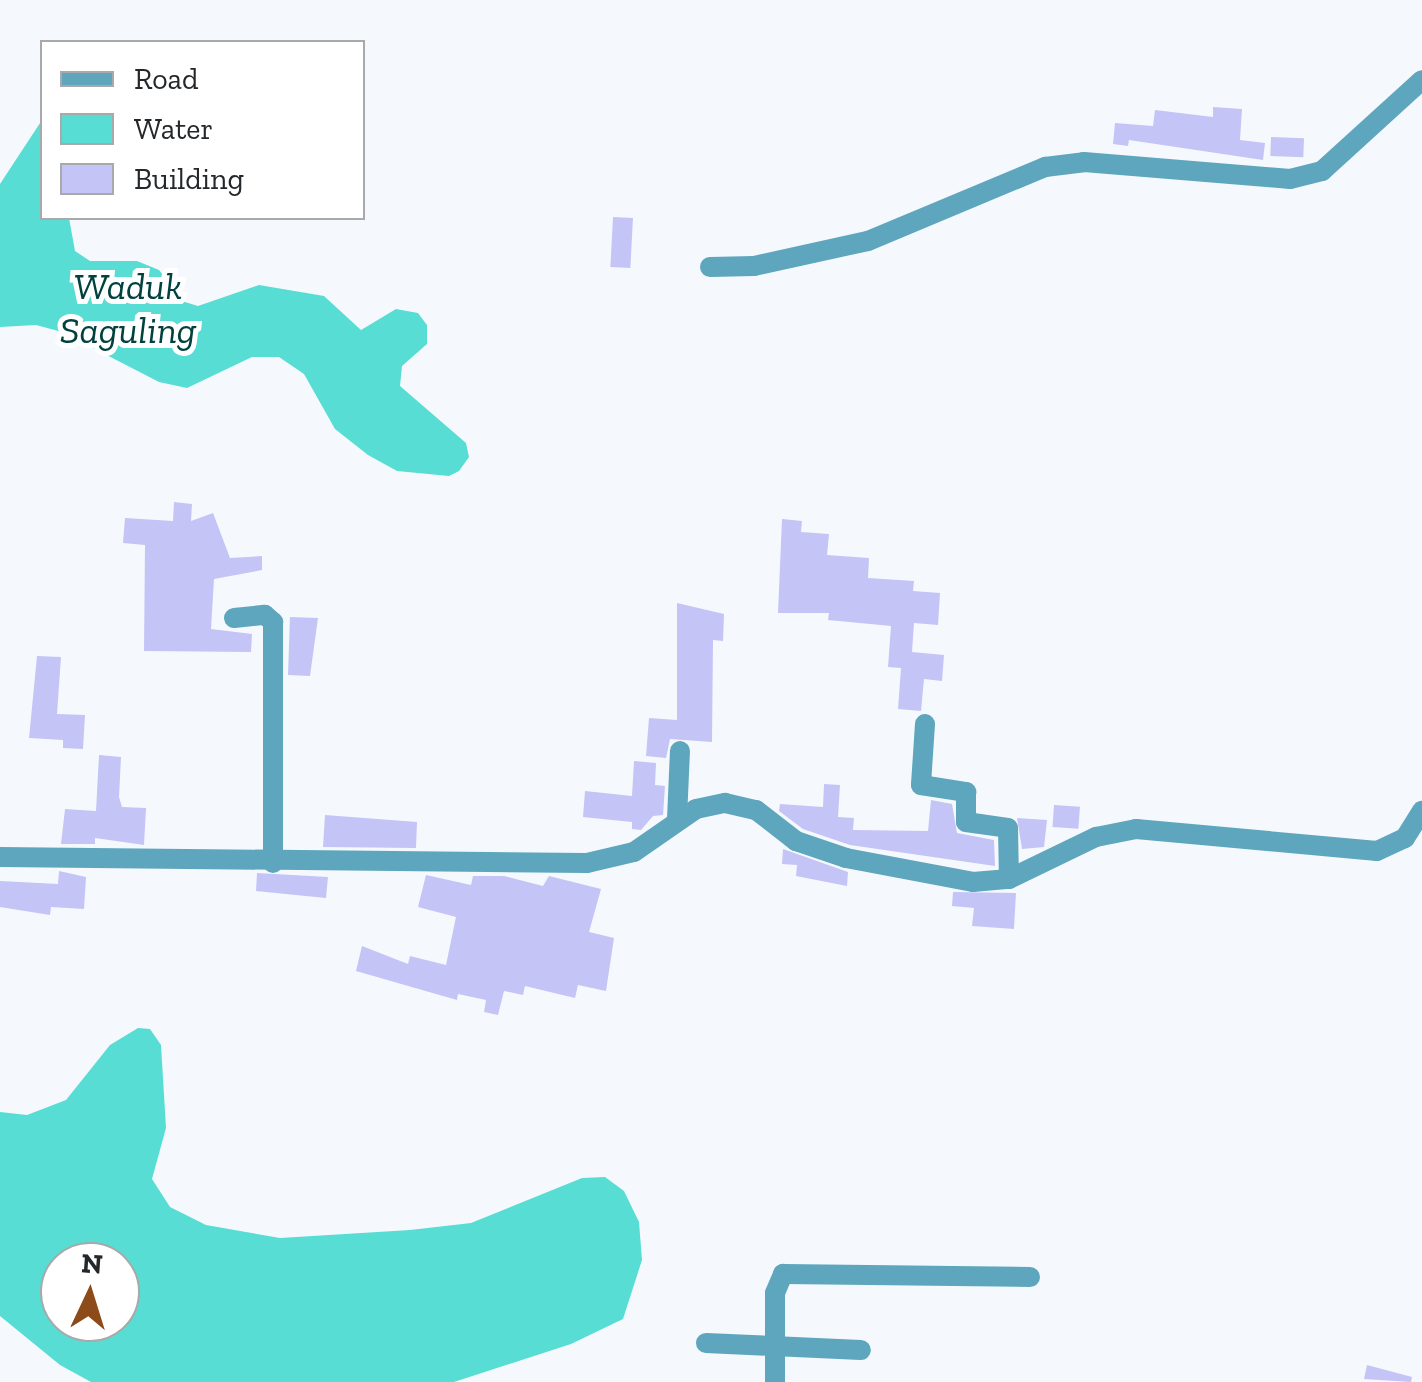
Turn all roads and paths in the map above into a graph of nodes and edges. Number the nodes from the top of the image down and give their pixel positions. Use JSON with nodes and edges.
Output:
{"nodes":[{"id":1,"x":1422,"y":80,"type":"edge"},
{"id":2,"x":710,"y":267,"type":"dead end"},
{"id":3,"x":234,"y":618,"type":"dead end"},
{"id":4,"x":925,"y":724,"type":"dead end"},
{"id":5,"x":680,"y":751,"type":"dead end"},
{"id":6,"x":1422,"y":812,"type":"edge"},
{"id":7,"x":677,"y":819,"type":"junction"},
{"id":8,"x":0,"y":856,"type":"edge"},
{"id":9,"x":273,"y":863,"type":"junction"},
{"id":10,"x":1009,"y":879,"type":"junction"},
{"id":11,"x":1030,"y":1277,"type":"dead end"},
{"id":12,"x":706,"y":1343,"type":"dead end"},
{"id":13,"x":774,"y":1346,"type":"junction"},
{"id":14,"x":862,"y":1350,"type":"dead end"},
{"id":15,"x":775,"y":1382,"type":"edge"}],
"edges":[{"from":1,"to":2,"type":"street"},
{"from":3,"to":9,"type":"street"},
{"from":4,"to":10,"type":"street"},
{"from":5,"to":7,"type":"street"},
{"from":6,"to":10,"type":"street"},
{"from":7,"to":9,"type":"street"},
{"from":7,"to":10,"type":"street"},
{"from":8,"to":9,"type":"street"},
{"from":11,"to":13,"type":"street"},
{"from":12,"to":13,"type":"street"},
{"from":13,"to":14,"type":"street"},
{"from":13,"to":15,"type":"street"}]}
